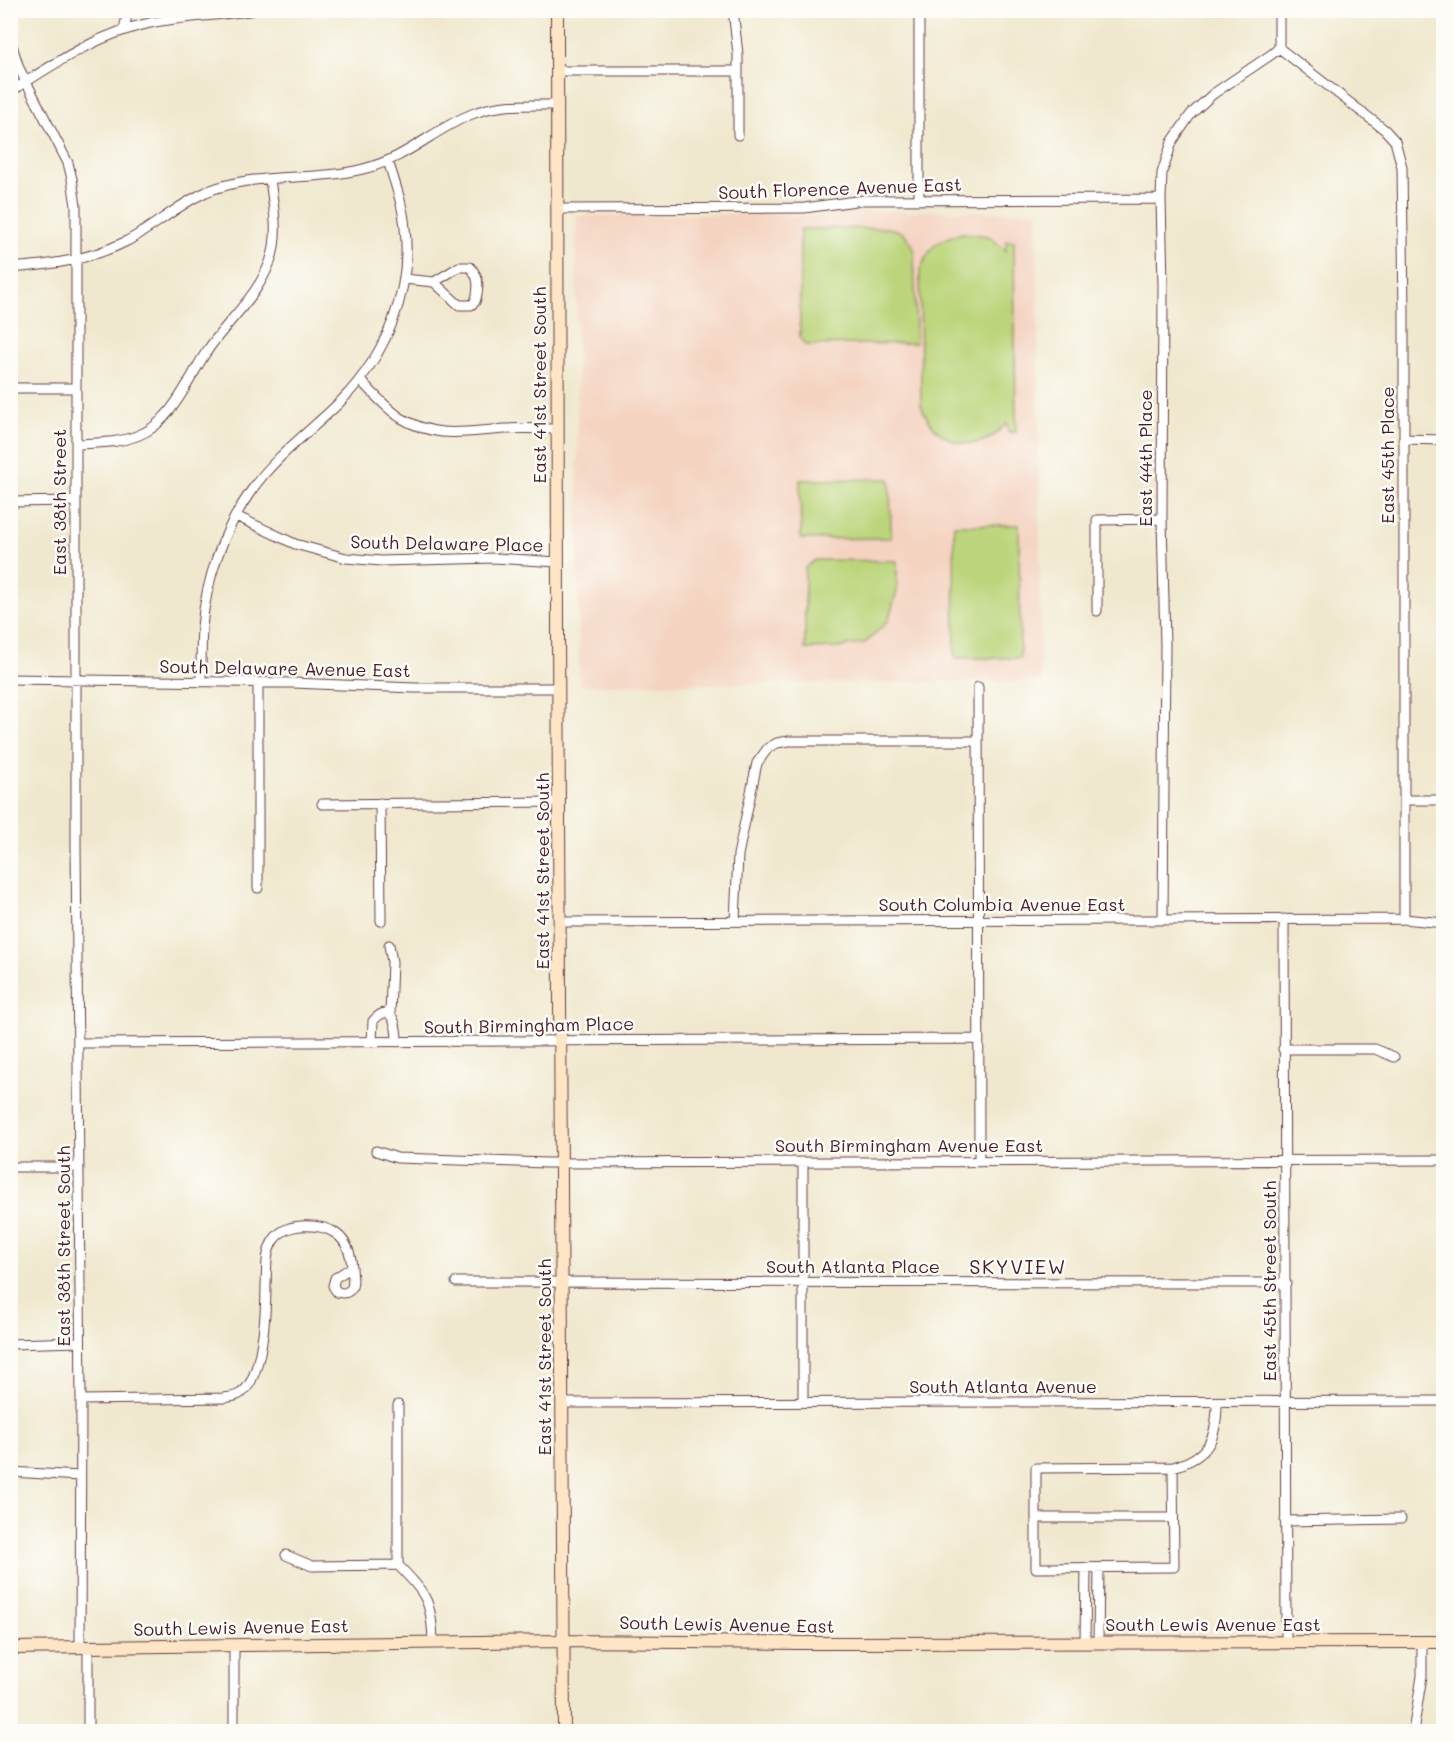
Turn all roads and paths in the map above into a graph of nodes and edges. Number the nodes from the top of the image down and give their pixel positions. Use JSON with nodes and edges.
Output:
{"nodes":[{"id":1,"x":128,"y":10,"type":"edge"},
{"id":2,"x":254,"y":10,"type":"edge"},
{"id":3,"x":557,"y":10,"type":"edge"},
{"id":4,"x":733,"y":10,"type":"edge"},
{"id":5,"x":919,"y":10,"type":"edge"},
{"id":6,"x":1279,"y":10,"type":"edge"},
{"id":7,"x":124,"y":30,"type":"junction"},
{"id":8,"x":10,"y":39,"type":"edge"},
{"id":9,"x":1279,"y":48,"type":"junction"},
{"id":10,"x":557,"y":71,"type":"junction"},
{"id":11,"x":738,"y":71,"type":"junction"},
{"id":12,"x":27,"y":82,"type":"junction"},
{"id":13,"x":10,"y":92,"type":"edge"},
{"id":14,"x":557,"y":105,"type":"junction"},
{"id":15,"x":738,"y":135,"type":"dead end"},
{"id":16,"x":388,"y":161,"type":"junction"},
{"id":17,"x":270,"y":179,"type":"junction"},
{"id":18,"x":1161,"y":199,"type":"junction"},
{"id":19,"x":920,"y":200,"type":"junction"},
{"id":20,"x":557,"y":209,"type":"junction"},
{"id":21,"x":76,"y":260,"type":"junction"},
{"id":22,"x":10,"y":268,"type":"edge"},
{"id":23,"x":404,"y":279,"type":"junction"},
{"id":24,"x":434,"y":282,"type":"junction"},
{"id":25,"x":360,"y":380,"type":"junction"},
{"id":26,"x":10,"y":388,"type":"edge"},
{"id":27,"x":76,"y":388,"type":"junction"},
{"id":28,"x":558,"y":429,"type":"junction"},
{"id":29,"x":1403,"y":439,"type":"junction"},
{"id":30,"x":1443,"y":440,"type":"edge"},
{"id":31,"x":76,"y":444,"type":"junction"},
{"id":32,"x":76,"y":501,"type":"junction"},
{"id":33,"x":10,"y":502,"type":"edge"},
{"id":34,"x":236,"y":516,"type":"junction"},
{"id":35,"x":1162,"y":519,"type":"junction"},
{"id":36,"x":558,"y":562,"type":"junction"},
{"id":37,"x":1097,"y":611,"type":"dead end"},
{"id":38,"x":10,"y":679,"type":"edge"},
{"id":39,"x":76,"y":681,"type":"junction"},
{"id":40,"x":201,"y":682,"type":"junction"},
{"id":41,"x":258,"y":683,"type":"junction"},
{"id":42,"x":978,"y":687,"type":"dead end"},
{"id":43,"x":558,"y":688,"type":"junction"},
{"id":44,"x":978,"y":741,"type":"junction"},
{"id":45,"x":1404,"y":800,"type":"junction"},
{"id":46,"x":1443,"y":800,"type":"edge"},
{"id":47,"x":560,"y":802,"type":"junction"},
{"id":48,"x":380,"y":803,"type":"junction"},
{"id":49,"x":322,"y":804,"type":"dead end"},
{"id":50,"x":76,"y":845,"type":"joint"},
{"id":51,"x":258,"y":888,"type":"dead end"},
{"id":52,"x":1284,"y":919,"type":"junction"},
{"id":53,"x":1404,"y":919,"type":"junction"},
{"id":54,"x":1163,"y":920,"type":"junction"},
{"id":55,"x":381,"y":921,"type":"dead end"},
{"id":56,"x":735,"y":921,"type":"junction"},
{"id":57,"x":980,"y":921,"type":"junction"},
{"id":58,"x":560,"y":922,"type":"junction"},
{"id":59,"x":1443,"y":923,"type":"edge"},
{"id":60,"x":389,"y":945,"type":"dead end"},
{"id":61,"x":390,"y":1015,"type":"junction"},
{"id":62,"x":979,"y":1040,"type":"junction"},
{"id":63,"x":561,"y":1041,"type":"junction"},
{"id":64,"x":372,"y":1042,"type":"junction"},
{"id":65,"x":397,"y":1042,"type":"junction"},
{"id":66,"x":79,"y":1043,"type":"junction"},
{"id":67,"x":1283,"y":1049,"type":"junction"},
{"id":68,"x":1394,"y":1057,"type":"dead end"},
{"id":69,"x":376,"y":1152,"type":"dead end"},
{"id":70,"x":1285,"y":1160,"type":"junction"},
{"id":71,"x":1443,"y":1160,"type":"edge"},
{"id":72,"x":803,"y":1162,"type":"junction"},
{"id":73,"x":979,"y":1162,"type":"junction"},
{"id":74,"x":561,"y":1163,"type":"junction"},
{"id":75,"x":10,"y":1167,"type":"edge"},
{"id":76,"x":79,"y":1167,"type":"junction"},
{"id":77,"x":352,"y":1267,"type":"dead end"},
{"id":78,"x":456,"y":1282,"type":"dead end"},
{"id":79,"x":562,"y":1282,"type":"junction"},
{"id":80,"x":803,"y":1282,"type":"junction"},
{"id":81,"x":1286,"y":1283,"type":"junction"},
{"id":82,"x":80,"y":1342,"type":"junction"},
{"id":83,"x":10,"y":1344,"type":"edge"},
{"id":84,"x":81,"y":1400,"type":"junction"},
{"id":85,"x":1285,"y":1401,"type":"junction"},
{"id":86,"x":1443,"y":1401,"type":"edge"},
{"id":87,"x":803,"y":1402,"type":"junction"},
{"id":88,"x":562,"y":1403,"type":"junction"},
{"id":89,"x":1217,"y":1403,"type":"junction"},
{"id":90,"x":398,"y":1405,"type":"dead end"},
{"id":91,"x":1173,"y":1467,"type":"junction"},
{"id":92,"x":10,"y":1472,"type":"edge"},
{"id":93,"x":80,"y":1476,"type":"junction"},
{"id":94,"x":1036,"y":1518,"type":"junction"},
{"id":95,"x":1173,"y":1518,"type":"junction"},
{"id":96,"x":1401,"y":1519,"type":"dead end"},
{"id":97,"x":1285,"y":1521,"type":"junction"},
{"id":98,"x":286,"y":1555,"type":"dead end"},
{"id":99,"x":398,"y":1565,"type":"junction"},
{"id":100,"x":1086,"y":1568,"type":"junction"},
{"id":101,"x":1099,"y":1568,"type":"junction"},
{"id":102,"x":565,"y":1641,"type":"junction"},
{"id":103,"x":433,"y":1642,"type":"junction"},
{"id":104,"x":1085,"y":1642,"type":"junction"},
{"id":105,"x":1098,"y":1642,"type":"junction"},
{"id":106,"x":1286,"y":1642,"type":"junction"},
{"id":107,"x":1422,"y":1642,"type":"junction"},
{"id":108,"x":1443,"y":1642,"type":"edge"},
{"id":109,"x":234,"y":1646,"type":"junction"},
{"id":110,"x":84,"y":1647,"type":"junction"},
{"id":111,"x":10,"y":1648,"type":"edge"},
{"id":112,"x":88,"y":1731,"type":"edge"},
{"id":113,"x":234,"y":1731,"type":"edge"},
{"id":114,"x":564,"y":1731,"type":"edge"},
{"id":115,"x":1413,"y":1731,"type":"edge"}],
"edges":[{"from":1,"to":7,"type":"street"},
{"from":2,"to":7,"type":"street"},
{"from":3,"to":10,"type":"main road","name":"East 41st Street South"},
{"from":4,"to":11,"type":"street"},
{"from":5,"to":19,"type":"street"},
{"from":6,"to":9,"type":"street"},
{"from":7,"to":12,"type":"street"},
{"from":8,"to":12,"type":"street"},
{"from":9,"to":18,"type":"street","name":"East 44th Place"},
{"from":9,"to":29,"type":"street","name":"East 45th Place"},
{"from":10,"to":11,"type":"street"},
{"from":10,"to":14,"type":"main road","name":"East 41st Street South"},
{"from":11,"to":15,"type":"street"},
{"from":12,"to":13,"type":"street"},
{"from":12,"to":21,"type":"street","name":"East 38th Street"},
{"from":14,"to":16,"type":"street"},
{"from":14,"to":20,"type":"main road","name":"East 41st Street South"},
{"from":16,"to":17,"type":"street"},
{"from":16,"to":23,"type":"street"},
{"from":17,"to":21,"type":"street"},
{"from":17,"to":31,"type":"street"},
{"from":18,"to":19,"type":"street","name":"South Florence Avenue East"},
{"from":18,"to":35,"type":"street","name":"East 44th Place"},
{"from":19,"to":20,"type":"street","name":"South Florence Avenue East"},
{"from":20,"to":28,"type":"main road","name":"East 41st Street South"},
{"from":21,"to":22,"type":"street"},
{"from":21,"to":27,"type":"street","name":"East 38th Street"},
{"from":23,"to":24,"type":"street"},
{"from":23,"to":25,"type":"street"},
{"from":24,"to":24,"type":"street"},
{"from":25,"to":28,"type":"street"},
{"from":25,"to":34,"type":"street"},
{"from":26,"to":27,"type":"street"},
{"from":27,"to":31,"type":"street","name":"East 38th Street"},
{"from":28,"to":36,"type":"main road","name":"East 41st Street South"},
{"from":29,"to":30,"type":"street"},
{"from":29,"to":45,"type":"street","name":"East 45th Place"},
{"from":31,"to":32,"type":"street","name":"East 38th Street"},
{"from":32,"to":33,"type":"street"},
{"from":32,"to":39,"type":"street","name":"East 38th Street"},
{"from":34,"to":36,"type":"street","name":"South Delaware Place"},
{"from":34,"to":40,"type":"street"},
{"from":35,"to":37,"type":"street"},
{"from":35,"to":54,"type":"street","name":"East 44th Place"},
{"from":36,"to":43,"type":"main road","name":"East 41st Street South"},
{"from":38,"to":39,"type":"street","name":"South Delaware Avenue East"},
{"from":39,"to":40,"type":"street","name":"South Delaware Avenue East"},
{"from":39,"to":50,"type":"street","name":"East 38th Street"},
{"from":40,"to":41,"type":"street","name":"South Delaware Avenue East"},
{"from":41,"to":43,"type":"street","name":"South Delaware Avenue East"},
{"from":41,"to":51,"type":"street"},
{"from":42,"to":44,"type":"street"},
{"from":43,"to":47,"type":"main road","name":"East 41st Street South"},
{"from":44,"to":56,"type":"street"},
{"from":44,"to":57,"type":"street"},
{"from":45,"to":46,"type":"street"},
{"from":45,"to":53,"type":"street","name":"East 45th Place"},
{"from":47,"to":48,"type":"street"},
{"from":47,"to":58,"type":"main road","name":"East 41st Street South"},
{"from":48,"to":49,"type":"street"},
{"from":48,"to":55,"type":"street"},
{"from":50,"to":66,"type":"street","name":"East 38th Street South"},
{"from":52,"to":53,"type":"street","name":"South Columbia Avenue East"},
{"from":52,"to":54,"type":"street","name":"South Columbia Avenue East"},
{"from":52,"to":67,"type":"street","name":"East 45th Street South"},
{"from":53,"to":59,"type":"street","name":"South Columbia Avenue East"},
{"from":54,"to":57,"type":"street","name":"South Columbia Avenue East"},
{"from":56,"to":57,"type":"street","name":"South Columbia Avenue East"},
{"from":56,"to":58,"type":"street","name":"South Columbia Avenue East"},
{"from":57,"to":62,"type":"street"},
{"from":58,"to":63,"type":"main road","name":"East 41st Street South"},
{"from":60,"to":61,"type":"street"},
{"from":61,"to":64,"type":"street"},
{"from":61,"to":65,"type":"street"},
{"from":62,"to":63,"type":"street","name":"South Birmingham Place"},
{"from":62,"to":73,"type":"street"},
{"from":63,"to":65,"type":"street","name":"South Birmingham Place"},
{"from":63,"to":74,"type":"main road","name":"East 41st Street South"},
{"from":64,"to":65,"type":"street","name":"South Birmingham Place"},
{"from":64,"to":66,"type":"street","name":"South Birmingham Place"},
{"from":66,"to":76,"type":"street","name":"East 38th Street South"},
{"from":67,"to":68,"type":"street"},
{"from":67,"to":70,"type":"street","name":"East 45th Street South"},
{"from":69,"to":74,"type":"street","name":"South Birmingham Avenue East"},
{"from":70,"to":71,"type":"street","name":"South Birmingham Avenue East"},
{"from":70,"to":73,"type":"street","name":"South Birmingham Avenue East"},
{"from":70,"to":81,"type":"street","name":"East 45th Street South"},
{"from":72,"to":73,"type":"street","name":"South Birmingham Avenue East"},
{"from":72,"to":74,"type":"street","name":"South Birmingham Avenue East"},
{"from":72,"to":80,"type":"street"},
{"from":74,"to":79,"type":"main road","name":"East 41st Street South"},
{"from":75,"to":76,"type":"street"},
{"from":76,"to":82,"type":"street","name":"East 38th Street South"},
{"from":77,"to":84,"type":"street"},
{"from":78,"to":79,"type":"street","name":"South Atlanta Place"},
{"from":79,"to":80,"type":"street","name":"South Atlanta Place"},
{"from":79,"to":88,"type":"main road","name":"East 41st Street South"},
{"from":80,"to":81,"type":"street","name":"South Atlanta Place"},
{"from":80,"to":87,"type":"street"},
{"from":81,"to":85,"type":"street","name":"East 45th Street South"},
{"from":82,"to":83,"type":"street"},
{"from":82,"to":84,"type":"street","name":"East 38th Street South"},
{"from":84,"to":93,"type":"street","name":"East 38th Street South"},
{"from":85,"to":86,"type":"street","name":"South Atlanta Avenue"},
{"from":85,"to":89,"type":"street","name":"South Atlanta Avenue"},
{"from":85,"to":97,"type":"street","name":"East 45th Street South"},
{"from":87,"to":88,"type":"street","name":"South Atlanta Avenue"},
{"from":87,"to":89,"type":"street","name":"South Atlanta Avenue"},
{"from":88,"to":102,"type":"main road","name":"East 41st Street South"},
{"from":89,"to":91,"type":"street"},
{"from":90,"to":99,"type":"street"},
{"from":91,"to":94,"type":"street"},
{"from":91,"to":95,"type":"street"},
{"from":92,"to":93,"type":"street"},
{"from":93,"to":110,"type":"street","name":"East 38th Street South"},
{"from":94,"to":95,"type":"street"},
{"from":94,"to":100,"type":"street"},
{"from":95,"to":101,"type":"street"},
{"from":96,"to":97,"type":"street"},
{"from":97,"to":106,"type":"street","name":"East 45th Street South"},
{"from":98,"to":99,"type":"street"},
{"from":99,"to":103,"type":"street"},
{"from":100,"to":101,"type":"street"},
{"from":100,"to":104,"type":"street"},
{"from":101,"to":105,"type":"street"},
{"from":102,"to":103,"type":"main road","name":"South Lewis Avenue East"},
{"from":102,"to":104,"type":"main road","name":"South Lewis Avenue East"},
{"from":102,"to":114,"type":"main road","name":"East 41st Street South"},
{"from":103,"to":109,"type":"main road","name":"South Lewis Avenue East"},
{"from":104,"to":105,"type":"main road","name":"South Lewis Avenue East"},
{"from":105,"to":106,"type":"main road","name":"South Lewis Avenue East"},
{"from":106,"to":107,"type":"main road","name":"South Lewis Avenue East"},
{"from":107,"to":108,"type":"main road","name":"South Lewis Avenue East"},
{"from":107,"to":115,"type":"street"},
{"from":109,"to":110,"type":"main road","name":"South Lewis Avenue East"},
{"from":109,"to":113,"type":"street"},
{"from":110,"to":111,"type":"main road","name":"South Lewis Avenue East"},
{"from":110,"to":112,"type":"street","name":"East 38th Street South"}]}
